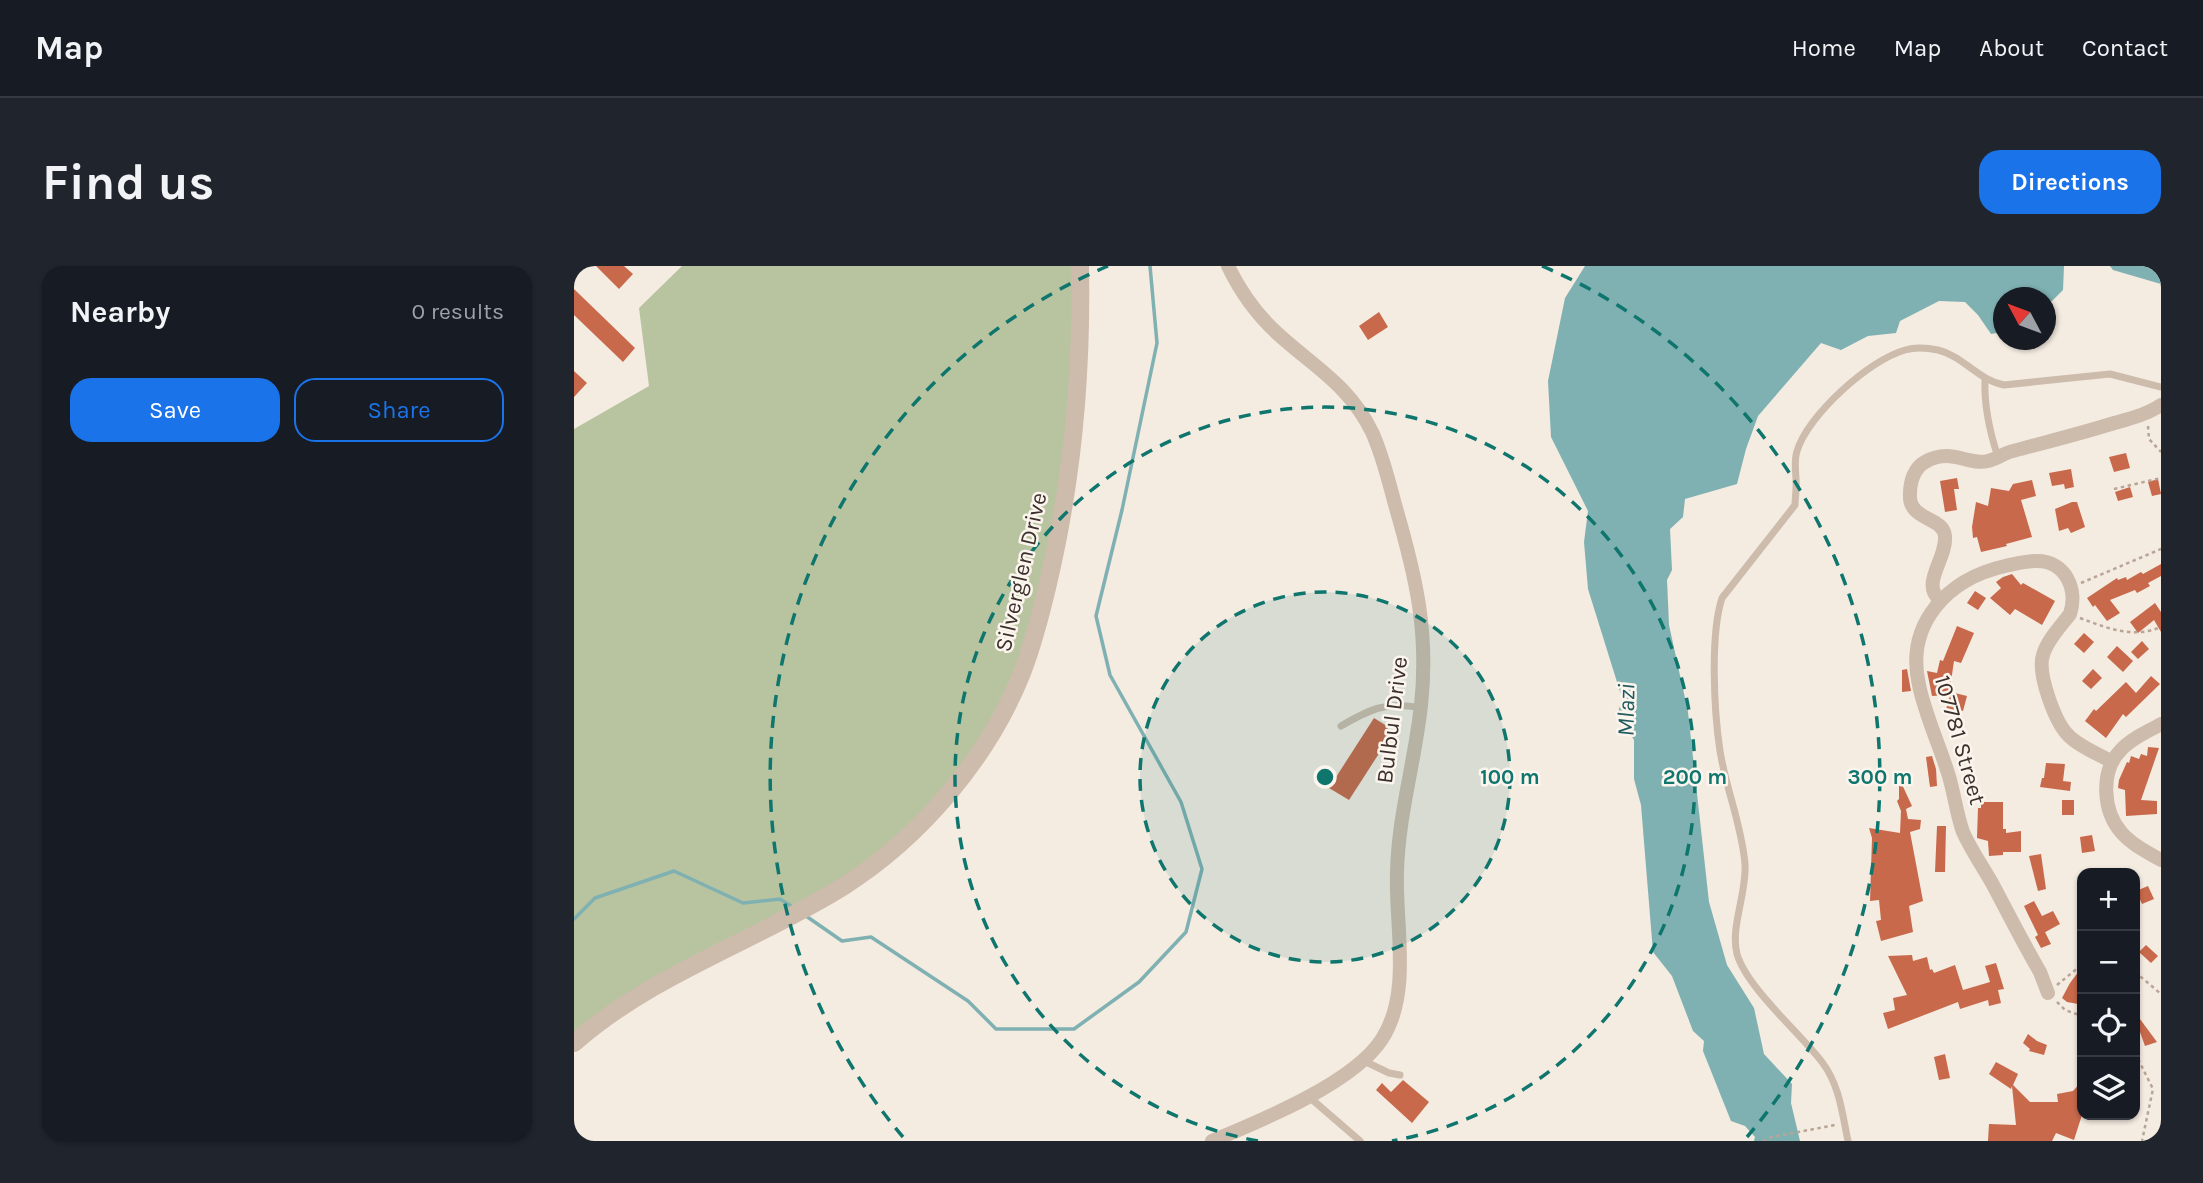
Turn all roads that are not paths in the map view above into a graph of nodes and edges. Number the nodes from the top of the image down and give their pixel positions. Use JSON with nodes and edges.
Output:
{"nodes":[{"id":1,"x":1080,"y":266,"type":"edge"},
{"id":2,"x":1228,"y":266,"type":"edge"},
{"id":3,"x":1985,"y":379,"type":"junction"},
{"id":4,"x":2161,"y":387,"type":"edge"},
{"id":5,"x":2155,"y":408,"type":"edge"},
{"id":6,"x":1998,"y":457,"type":"junction"},
{"id":7,"x":1940,"y":600,"type":"junction"},
{"id":8,"x":1421,"y":708,"type":"junction"},
{"id":9,"x":2161,"y":724,"type":"edge"},
{"id":10,"x":1341,"y":726,"type":"dead end"},
{"id":11,"x":2111,"y":761,"type":"junction"},
{"id":12,"x":2161,"y":860,"type":"edge"},
{"id":13,"x":2048,"y":992,"type":"road end"},
{"id":14,"x":574,"y":1043,"type":"edge"},
{"id":15,"x":1363,"y":1061,"type":"junction"},
{"id":16,"x":1400,"y":1075,"type":"dead end"},
{"id":17,"x":1308,"y":1096,"type":"junction"},
{"id":18,"x":1212,"y":1141,"type":"edge"},
{"id":19,"x":1360,"y":1141,"type":"edge"},
{"id":20,"x":1849,"y":1141,"type":"edge"}],
"edges":[{"from":1,"to":14,"type":"street","name":"Silverglen Drive"},
{"from":2,"to":8,"type":"street","name":"Bulbul Drive"},
{"from":3,"to":4,"type":"lane"},
{"from":3,"to":6,"type":"lane"},
{"from":3,"to":20,"type":"lane"},
{"from":5,"to":6,"type":"street"},
{"from":6,"to":7,"type":"street"},
{"from":7,"to":11,"type":"street","name":"107781 Street"},
{"from":7,"to":13,"type":"street","name":"107781 Street"},
{"from":8,"to":10,"type":"lane"},
{"from":8,"to":15,"type":"street","name":"Bulbul Drive"},
{"from":9,"to":11,"type":"street"},
{"from":11,"to":12,"type":"street"},
{"from":15,"to":16,"type":"lane"},
{"from":15,"to":17,"type":"street","name":"Bulbul Drive"},
{"from":17,"to":18,"type":"street","name":"Bulbul Drive"},
{"from":17,"to":19,"type":"lane"}]}
